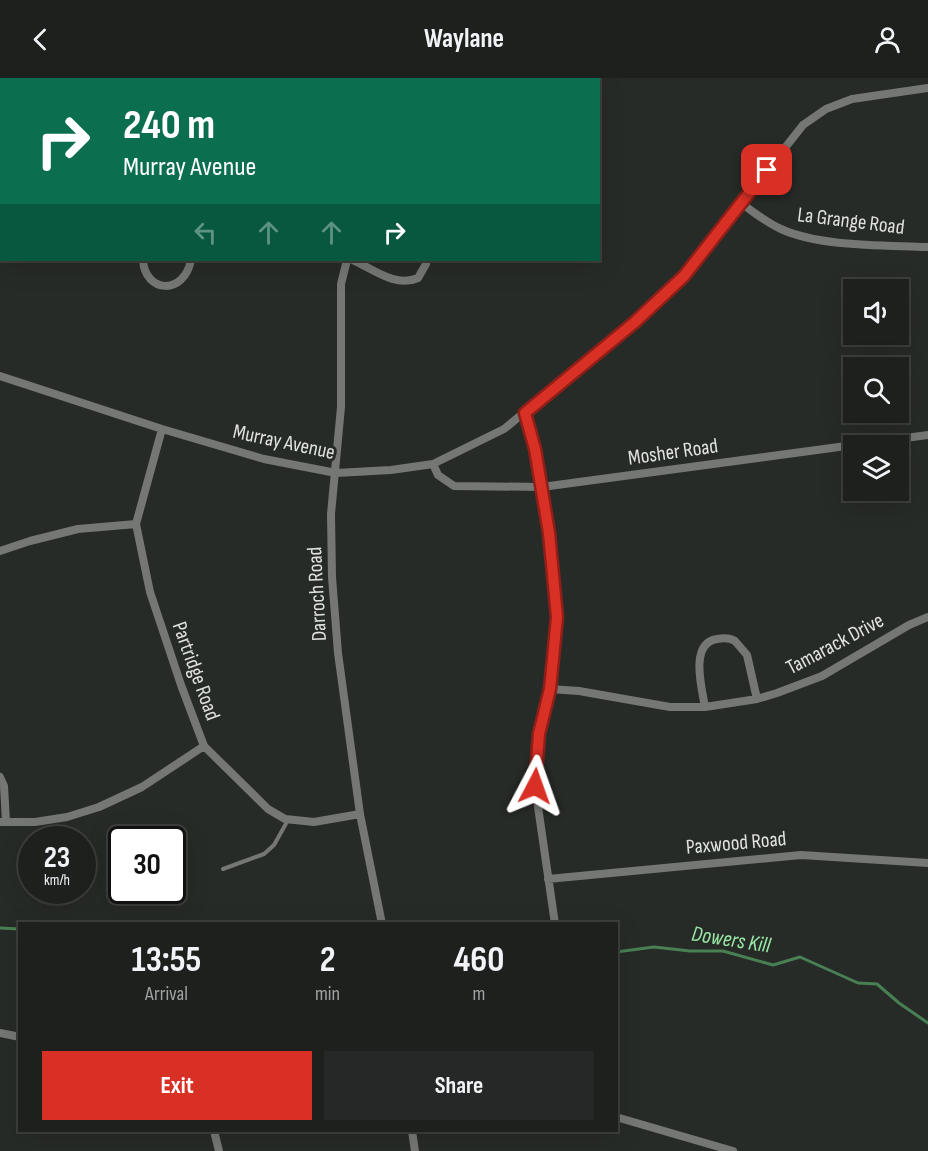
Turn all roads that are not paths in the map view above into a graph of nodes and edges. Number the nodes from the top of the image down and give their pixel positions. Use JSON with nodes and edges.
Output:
{"nodes":[{"id":1,"x":928,"y":88,"type":"edge"},
{"id":2,"x":742,"y":204,"type":"junction"},
{"id":3,"x":928,"y":247,"type":"edge"},
{"id":4,"x":143,"y":261,"type":"edge"},
{"id":5,"x":191,"y":261,"type":"edge"},
{"id":6,"x":347,"y":261,"type":"edge"},
{"id":7,"x":355,"y":261,"type":"edge"},
{"id":8,"x":426,"y":261,"type":"edge"},
{"id":9,"x":0,"y":375,"type":"edge"},
{"id":10,"x":525,"y":413,"type":"junction"},
{"id":11,"x":162,"y":429,"type":"junction"},
{"id":12,"x":928,"y":435,"type":"edge"},
{"id":13,"x":433,"y":464,"type":"junction"},
{"id":14,"x":336,"y":473,"type":"junction"},
{"id":15,"x":542,"y":487,"type":"junction"},
{"id":16,"x":136,"y":524,"type":"junction"},
{"id":17,"x":0,"y":551,"type":"edge"},
{"id":18,"x":928,"y":617,"type":"edge"},
{"id":19,"x":550,"y":689,"type":"junction"},
{"id":20,"x":757,"y":699,"type":"junction"},
{"id":21,"x":705,"y":707,"type":"junction"},
{"id":22,"x":204,"y":746,"type":"junction"},
{"id":23,"x":0,"y":777,"type":"edge"},
{"id":24,"x":360,"y":814,"type":"junction"},
{"id":25,"x":288,"y":819,"type":"junction"},
{"id":26,"x":3,"y":822,"type":"edge"},
{"id":27,"x":928,"y":862,"type":"edge"},
{"id":28,"x":223,"y":869,"type":"dead end"},
{"id":29,"x":548,"y":879,"type":"junction"},
{"id":30,"x":382,"y":922,"type":"edge"},
{"id":31,"x":555,"y":922,"type":"edge"},
{"id":32,"x":0,"y":1033,"type":"edge"},
{"id":33,"x":18,"y":1037,"type":"edge"},
{"id":34,"x":618,"y":1118,"type":"edge"},
{"id":35,"x":214,"y":1132,"type":"edge"},
{"id":36,"x":412,"y":1132,"type":"edge"},
{"id":37,"x":219,"y":1151,"type":"edge"},
{"id":38,"x":415,"y":1151,"type":"edge"},
{"id":39,"x":733,"y":1151,"type":"edge"}],
"edges":[{"from":1,"to":2,"type":"street","name":"Murray Avenue"},
{"from":2,"to":3,"type":"street","name":"La Grange Road"},
{"from":2,"to":10,"type":"street","name":"Murray Avenue"},
{"from":4,"to":5,"type":"street"},
{"from":6,"to":14,"type":"street","name":"Darroch Road"},
{"from":7,"to":8,"type":"street"},
{"from":9,"to":11,"type":"street","name":"Murray Avenue"},
{"from":10,"to":13,"type":"street","name":"Murray Avenue"},
{"from":10,"to":15,"type":"street"},
{"from":11,"to":14,"type":"street","name":"Murray Avenue"},
{"from":11,"to":16,"type":"street","name":"Partridge Road"},
{"from":12,"to":15,"type":"street","name":"Mosher Road"},
{"from":13,"to":14,"type":"street","name":"Murray Avenue"},
{"from":13,"to":15,"type":"street","name":"Mosher Road"},
{"from":14,"to":24,"type":"street","name":"Darroch Road"},
{"from":15,"to":19,"type":"street"},
{"from":16,"to":17,"type":"street"},
{"from":16,"to":22,"type":"street","name":"Partridge Road"},
{"from":18,"to":20,"type":"street","name":"Tamarack Drive"},
{"from":19,"to":21,"type":"street","name":"Tamarack Drive"},
{"from":19,"to":29,"type":"street"},
{"from":20,"to":21,"type":"street","name":"Tamarack Drive"},
{"from":20,"to":21,"type":"street"},
{"from":22,"to":25,"type":"street","name":"Partridge Road"},
{"from":22,"to":26,"type":"street"},
{"from":23,"to":26,"type":"street"},
{"from":24,"to":25,"type":"street","name":"Partridge Road"},
{"from":24,"to":30,"type":"street","name":"Darroch Road"},
{"from":25,"to":28,"type":"lane"},
{"from":27,"to":29,"type":"street","name":"Paxwood Road"},
{"from":29,"to":31,"type":"street"},
{"from":32,"to":33,"type":"street"},
{"from":34,"to":39,"type":"street"},
{"from":35,"to":37,"type":"street"},
{"from":36,"to":38,"type":"street"}]}
